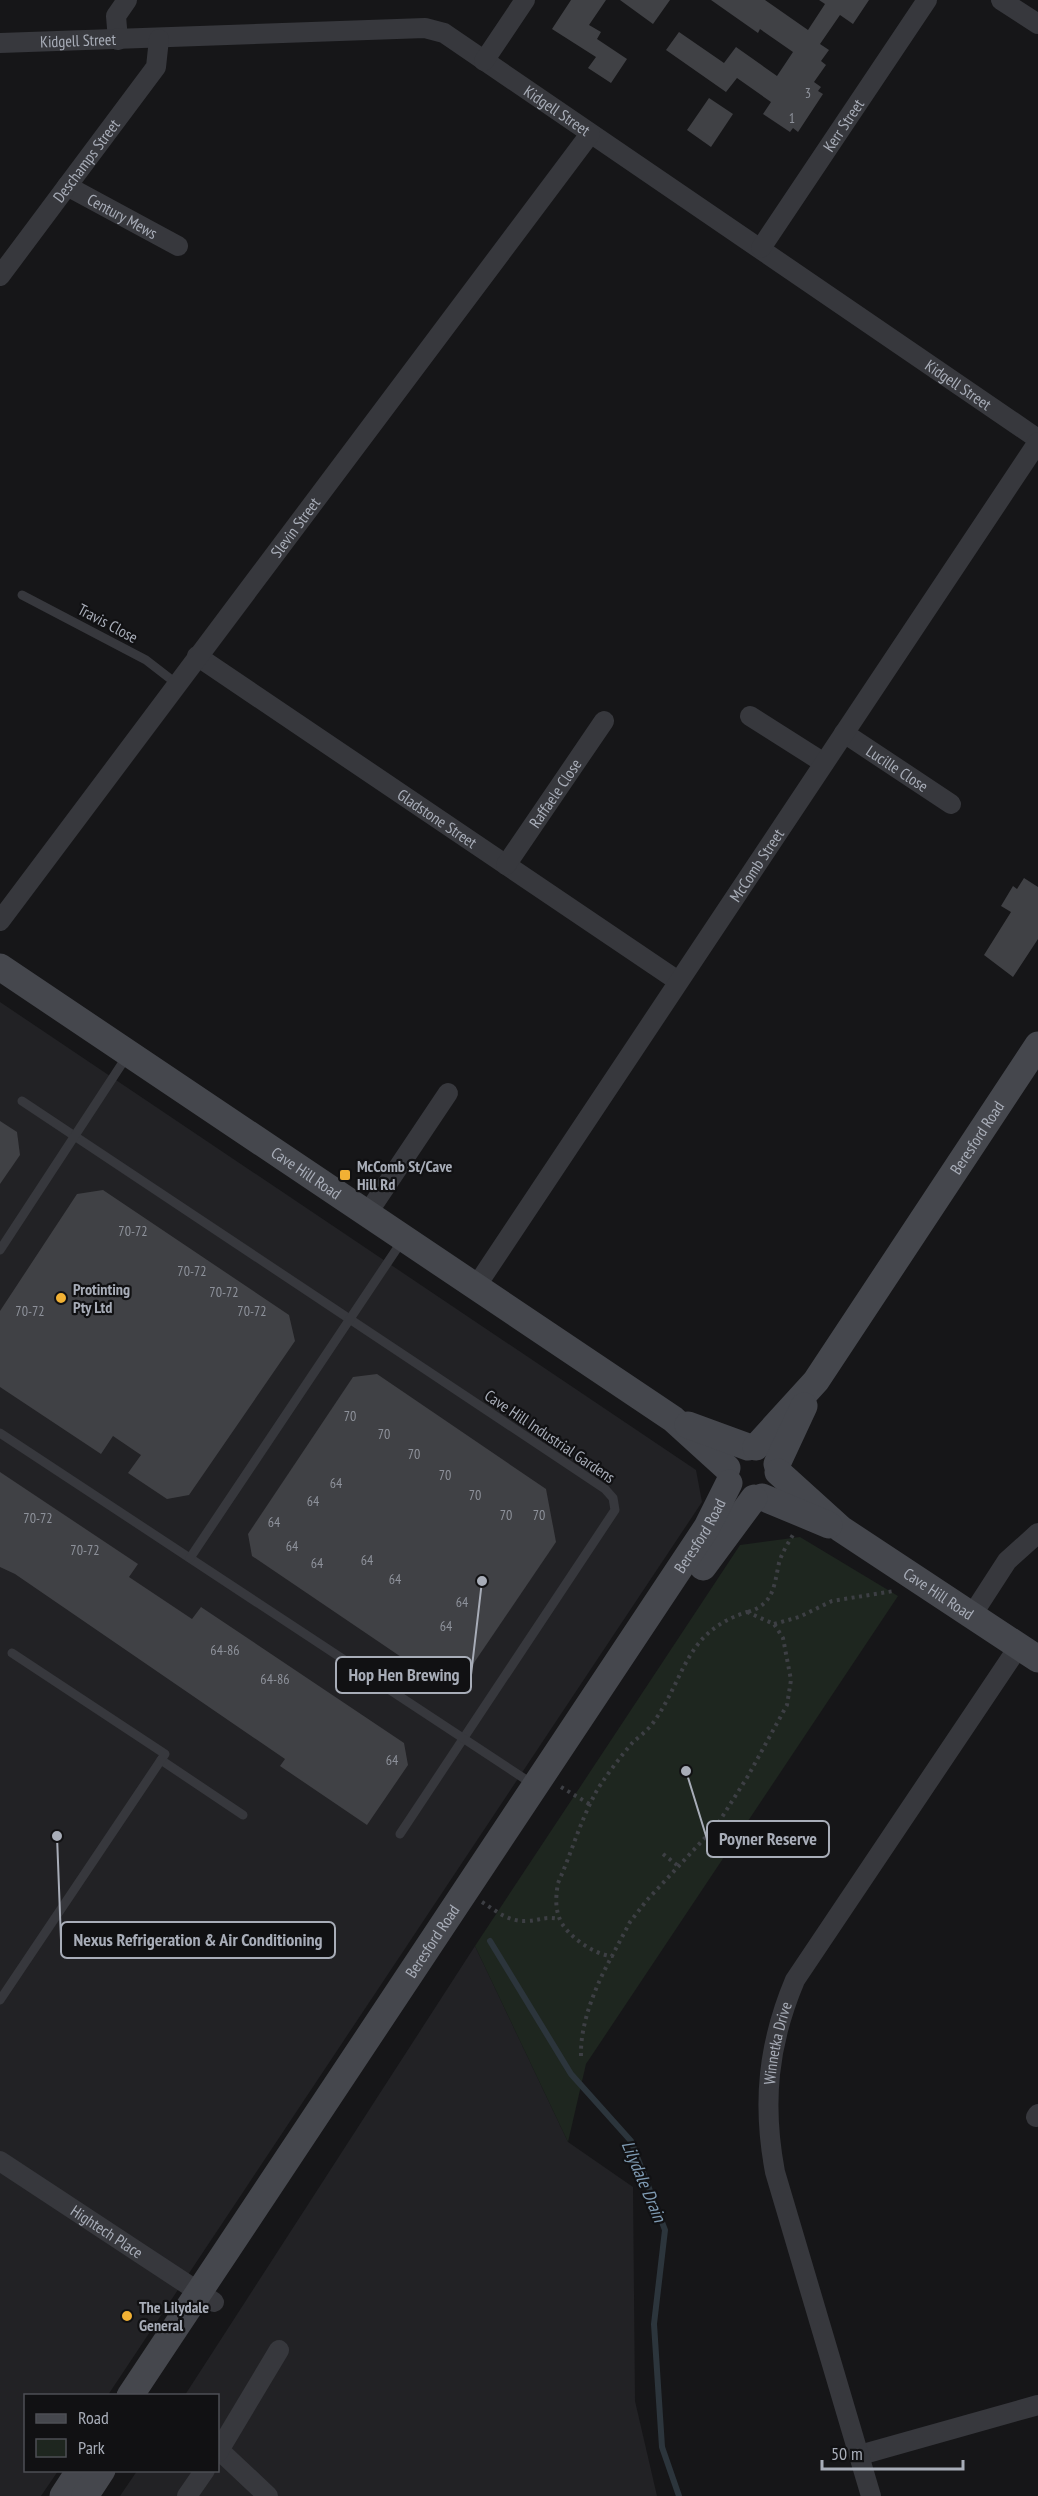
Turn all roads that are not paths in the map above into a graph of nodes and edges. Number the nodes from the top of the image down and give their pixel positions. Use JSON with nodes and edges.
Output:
{"nodes":[{"id":1,"x":126,"y":0,"type":"edge"},
{"id":2,"x":525,"y":0,"type":"edge"},
{"id":3,"x":927,"y":0,"type":"edge"},
{"id":4,"x":1001,"y":0,"type":"edge"},
{"id":5,"x":1038,"y":24,"type":"edge"},
{"id":6,"x":159,"y":39,"type":"junction"},
{"id":7,"x":118,"y":40,"type":"junction"},
{"id":8,"x":0,"y":43,"type":"edge"},
{"id":9,"x":484,"y":61,"type":"junction"},
{"id":10,"x":590,"y":134,"type":"junction"},
{"id":11,"x":67,"y":186,"type":"junction"},
{"id":12,"x":178,"y":246,"type":"dead end"},
{"id":13,"x":761,"y":248,"type":"junction"},
{"id":14,"x":0,"y":276,"type":"edge"},
{"id":15,"x":1038,"y":440,"type":"edge"},
{"id":16,"x":22,"y":595,"type":"dead end"},
{"id":17,"x":197,"y":656,"type":"junction"},
{"id":18,"x":177,"y":684,"type":"junction"},
{"id":19,"x":750,"y":716,"type":"dead end"},
{"id":20,"x":604,"y":721,"type":"dead end"},
{"id":21,"x":844,"y":733,"type":"junction"},
{"id":22,"x":824,"y":763,"type":"junction"},
{"id":23,"x":951,"y":804,"type":"dead end"},
{"id":24,"x":506,"y":865,"type":"junction"},
{"id":25,"x":0,"y":921,"type":"edge"},
{"id":26,"x":0,"y":967,"type":"edge"},
{"id":27,"x":678,"y":981,"type":"junction"},
{"id":28,"x":1038,"y":1045,"type":"edge"},
{"id":29,"x":128,"y":1054,"type":"junction"},
{"id":30,"x":448,"y":1093,"type":"dead end"},
{"id":31,"x":22,"y":1101,"type":"dead end"},
{"id":32,"x":76,"y":1136,"type":"junction"},
{"id":33,"x":368,"y":1214,"type":"junction"},
{"id":34,"x":404,"y":1239,"type":"junction"},
{"id":35,"x":0,"y":1250,"type":"edge"},
{"id":36,"x":475,"y":1288,"type":"junction"},
{"id":37,"x":350,"y":1319,"type":"junction"},
{"id":38,"x":816,"y":1381,"type":"junction"},
{"id":39,"x":673,"y":1419,"type":"junction"},
{"id":40,"x":0,"y":1433,"type":"edge"},
{"id":41,"x":752,"y":1447,"type":"junction"},
{"id":42,"x":778,"y":1468,"type":"junction"},
{"id":43,"x":728,"y":1476,"type":"junction"},
{"id":44,"x":758,"y":1498,"type":"junction"},
{"id":45,"x":842,"y":1529,"type":"junction"},
{"id":46,"x":1038,"y":1533,"type":"edge"},
{"id":47,"x":190,"y":1558,"type":"junction"},
{"id":48,"x":972,"y":1615,"type":"junction"},
{"id":49,"x":12,"y":1653,"type":"dead end"},
{"id":50,"x":1028,"y":1653,"type":"edge"},
{"id":51,"x":462,"y":1739,"type":"junction"},
{"id":52,"x":161,"y":1760,"type":"junction"},
{"id":53,"x":547,"y":1786,"type":"junction"},
{"id":54,"x":243,"y":1815,"type":"dead end"},
{"id":55,"x":400,"y":1834,"type":"dead end"},
{"id":56,"x":0,"y":2000,"type":"edge"},
{"id":57,"x":0,"y":2161,"type":"edge"},
{"id":58,"x":206,"y":2297,"type":"junction"},
{"id":59,"x":279,"y":2350,"type":"dead end"},
{"id":60,"x":139,"y":2394,"type":"edge"},
{"id":61,"x":1038,"y":2405,"type":"edge"},
{"id":62,"x":219,"y":2448,"type":"edge"},
{"id":63,"x":219,"y":2451,"type":"edge"},
{"id":64,"x":860,"y":2455,"type":"junction"},
{"id":65,"x":79,"y":2472,"type":"edge"},
{"id":66,"x":101,"y":2472,"type":"edge"},
{"id":67,"x":204,"y":2472,"type":"edge"},
{"id":68,"x":63,"y":2496,"type":"edge"},
{"id":69,"x":85,"y":2496,"type":"edge"},
{"id":70,"x":188,"y":2496,"type":"edge"},
{"id":71,"x":268,"y":2496,"type":"edge"},
{"id":72,"x":871,"y":2496,"type":"edge"}],
"edges":[{"from":1,"to":7,"type":"street"},
{"from":2,"to":9,"type":"street"},
{"from":3,"to":13,"type":"street","name":"Kerr Street"},
{"from":4,"to":5,"type":"street"},
{"from":6,"to":7,"type":"street","name":"Kidgell Street"},
{"from":6,"to":9,"type":"street","name":"Kidgell Street"},
{"from":6,"to":11,"type":"street","name":"Deschamps Street"},
{"from":7,"to":8,"type":"street","name":"Kidgell Street"},
{"from":9,"to":10,"type":"street","name":"Kidgell Street"},
{"from":10,"to":13,"type":"street","name":"Kidgell Street"},
{"from":10,"to":17,"type":"street","name":"Slevin Street"},
{"from":11,"to":12,"type":"street","name":"Century Mews"},
{"from":11,"to":14,"type":"street","name":"Deschamps Street"},
{"from":13,"to":15,"type":"street","name":"Kidgell Street"},
{"from":15,"to":21,"type":"street","name":"McComb Street"},
{"from":16,"to":18,"type":"lane","name":"Travis Close"},
{"from":17,"to":18,"type":"street","name":"Slevin Street"},
{"from":17,"to":24,"type":"street","name":"Gladstone Street"},
{"from":18,"to":25,"type":"street","name":"Slevin Street"},
{"from":19,"to":22,"type":"street"},
{"from":20,"to":24,"type":"street","name":"Raffaele Close"},
{"from":21,"to":22,"type":"street","name":"McComb Street"},
{"from":21,"to":23,"type":"street","name":"Lucille Close"},
{"from":22,"to":27,"type":"street","name":"McComb Street"},
{"from":24,"to":27,"type":"street","name":"Gladstone Street"},
{"from":26,"to":29,"type":"main road","name":"Cave Hill Road"},
{"from":27,"to":36,"type":"street","name":"McComb Street"},
{"from":28,"to":38,"type":"main road","name":"Beresford Road"},
{"from":29,"to":32,"type":"lane"},
{"from":29,"to":33,"type":"main road","name":"Cave Hill Road"},
{"from":30,"to":33,"type":"street"},
{"from":31,"to":32,"type":"lane","name":"Cave Hill Industrial Gardens"},
{"from":32,"to":35,"type":"lane"},
{"from":32,"to":37,"type":"lane","name":"Cave Hill Industrial Gardens"},
{"from":33,"to":34,"type":"main road","name":"Cave Hill Road"},
{"from":34,"to":36,"type":"main road","name":"Cave Hill Road"},
{"from":34,"to":37,"type":"lane"},
{"from":36,"to":39,"type":"main road","name":"Cave Hill Road"},
{"from":37,"to":47,"type":"lane"},
{"from":37,"to":51,"type":"lane","name":"Cave Hill Industrial Gardens"},
{"from":38,"to":41,"type":"main road","name":"Beresford Road"},
{"from":38,"to":42,"type":"main road","name":"Beresford Road"},
{"from":39,"to":41,"type":"main road","name":"Cave Hill Road"},
{"from":39,"to":43,"type":"main road","name":"Cave Hill Road"},
{"from":40,"to":47,"type":"lane"},
{"from":41,"to":42,"type":"main road"},
{"from":41,"to":43,"type":"main road"},
{"from":42,"to":44,"type":"main road"},
{"from":42,"to":45,"type":"main road","name":"Cave Hill Road"},
{"from":43,"to":44,"type":"main road"},
{"from":43,"to":53,"type":"main road","name":"Beresford Road"},
{"from":44,"to":45,"type":"main road","name":"Cave Hill Road"},
{"from":44,"to":53,"type":"main road","name":"Beresford Road"},
{"from":45,"to":48,"type":"main road","name":"Cave Hill Road"},
{"from":46,"to":48,"type":"street"},
{"from":47,"to":51,"type":"lane"},
{"from":48,"to":50,"type":"main road","name":"Cave Hill Road"},
{"from":49,"to":52,"type":"lane"},
{"from":50,"to":64,"type":"street","name":"Winnetka Drive"},
{"from":51,"to":53,"type":"lane"},
{"from":51,"to":55,"type":"lane","name":"Cave Hill Industrial Gardens"},
{"from":52,"to":54,"type":"lane"},
{"from":52,"to":56,"type":"lane"},
{"from":53,"to":58,"type":"main road","name":"Beresford Road"},
{"from":57,"to":58,"type":"street","name":"Hightech Place"},
{"from":58,"to":60,"type":"main road","name":"Beresford Road"},
{"from":59,"to":62,"type":"street"},
{"from":61,"to":64,"type":"street"},
{"from":63,"to":71,"type":"street"},
{"from":64,"to":72,"type":"street","name":"Winnetka Drive"},
{"from":65,"to":68,"type":"main road"},
{"from":66,"to":69,"type":"main road"},
{"from":67,"to":70,"type":"street"}]}
